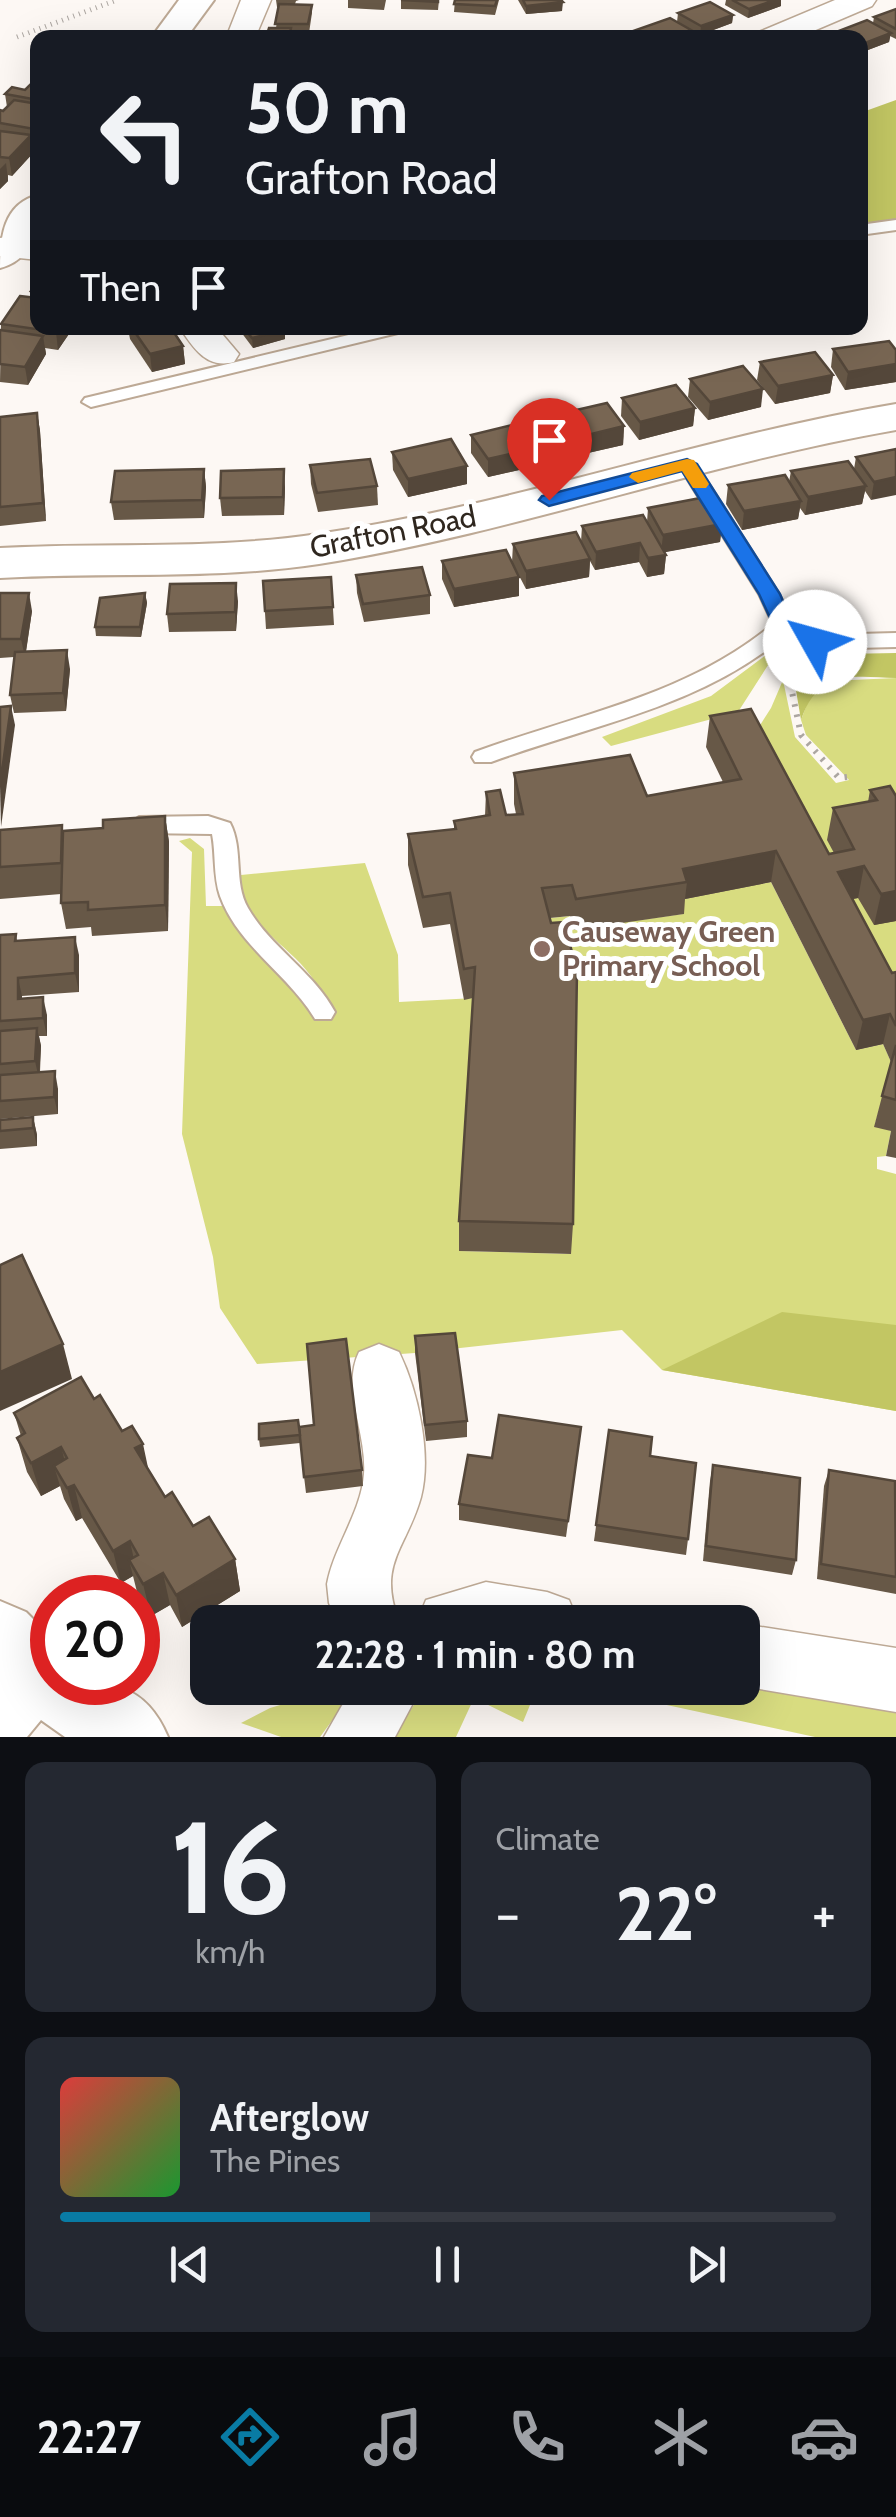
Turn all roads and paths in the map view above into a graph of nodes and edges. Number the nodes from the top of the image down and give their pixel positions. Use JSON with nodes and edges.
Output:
{"nodes":[{"id":1,"x":117,"y":0,"type":"edge"},
{"id":2,"x":197,"y":0,"type":"edge"},
{"id":3,"x":256,"y":0,"type":"edge"},
{"id":4,"x":861,"y":0,"type":"edge"},
{"id":5,"x":33,"y":30,"type":"edge"},
{"id":6,"x":174,"y":30,"type":"edge"},
{"id":7,"x":243,"y":30,"type":"edge"},
{"id":8,"x":789,"y":30,"type":"edge"},
{"id":9,"x":30,"y":31,"type":"edge"},
{"id":10,"x":16,"y":36,"type":"dead end"},
{"id":11,"x":30,"y":222,"type":"edge"},
{"id":12,"x":896,"y":225,"type":"edge"},
{"id":13,"x":868,"y":229,"type":"edge"},
{"id":14,"x":15,"y":251,"type":"edge"},
{"id":15,"x":369,"y":335,"type":"edge"},
{"id":16,"x":91,"y":402,"type":"dead end"},
{"id":17,"x":896,"y":417,"type":"edge"},
{"id":18,"x":687,"y":464,"type":"junction"},
{"id":19,"x":0,"y":564,"type":"edge"},
{"id":20,"x":784,"y":626,"type":"junction"},
{"id":21,"x":896,"y":640,"type":"edge"},
{"id":22,"x":483,"y":756,"type":"dead end"},
{"id":23,"x":847,"y":777,"type":"dead end"},
{"id":24,"x":122,"y":827,"type":"edge"},
{"id":25,"x":324,"y":1012,"type":"dead end"},
{"id":26,"x":378,"y":1370,"type":"dead end"},
{"id":27,"x":362,"y":1605,"type":"edge"},
{"id":28,"x":760,"y":1657,"type":"edge"},
{"id":29,"x":11,"y":1672,"type":"edge"},
{"id":30,"x":896,"y":1680,"type":"edge"},
{"id":31,"x":378,"y":1705,"type":"edge"},
{"id":32,"x":130,"y":1737,"type":"edge"},
{"id":33,"x":357,"y":1737,"type":"edge"}],
"edges":[{"from":1,"to":5,"type":"path"},
{"from":2,"to":6,"type":"street"},
{"from":3,"to":7,"type":"street"},
{"from":4,"to":8,"type":"street"},
{"from":9,"to":10,"type":"path"},
{"from":11,"to":14,"type":"street"},
{"from":12,"to":13,"type":"lane"},
{"from":15,"to":16,"type":"lane"},
{"from":17,"to":18,"type":"street","name":"Grafton Road"},
{"from":18,"to":19,"type":"street","name":"Grafton Road"},
{"from":18,"to":20,"type":"lane"},
{"from":20,"to":21,"type":"lane"},
{"from":20,"to":22,"type":"lane"},
{"from":20,"to":23,"type":"path"},
{"from":24,"to":25,"type":"lane"},
{"from":26,"to":27,"type":"street"},
{"from":28,"to":30,"type":"street"},
{"from":29,"to":32,"type":"street"},
{"from":31,"to":33,"type":"street"}]}
